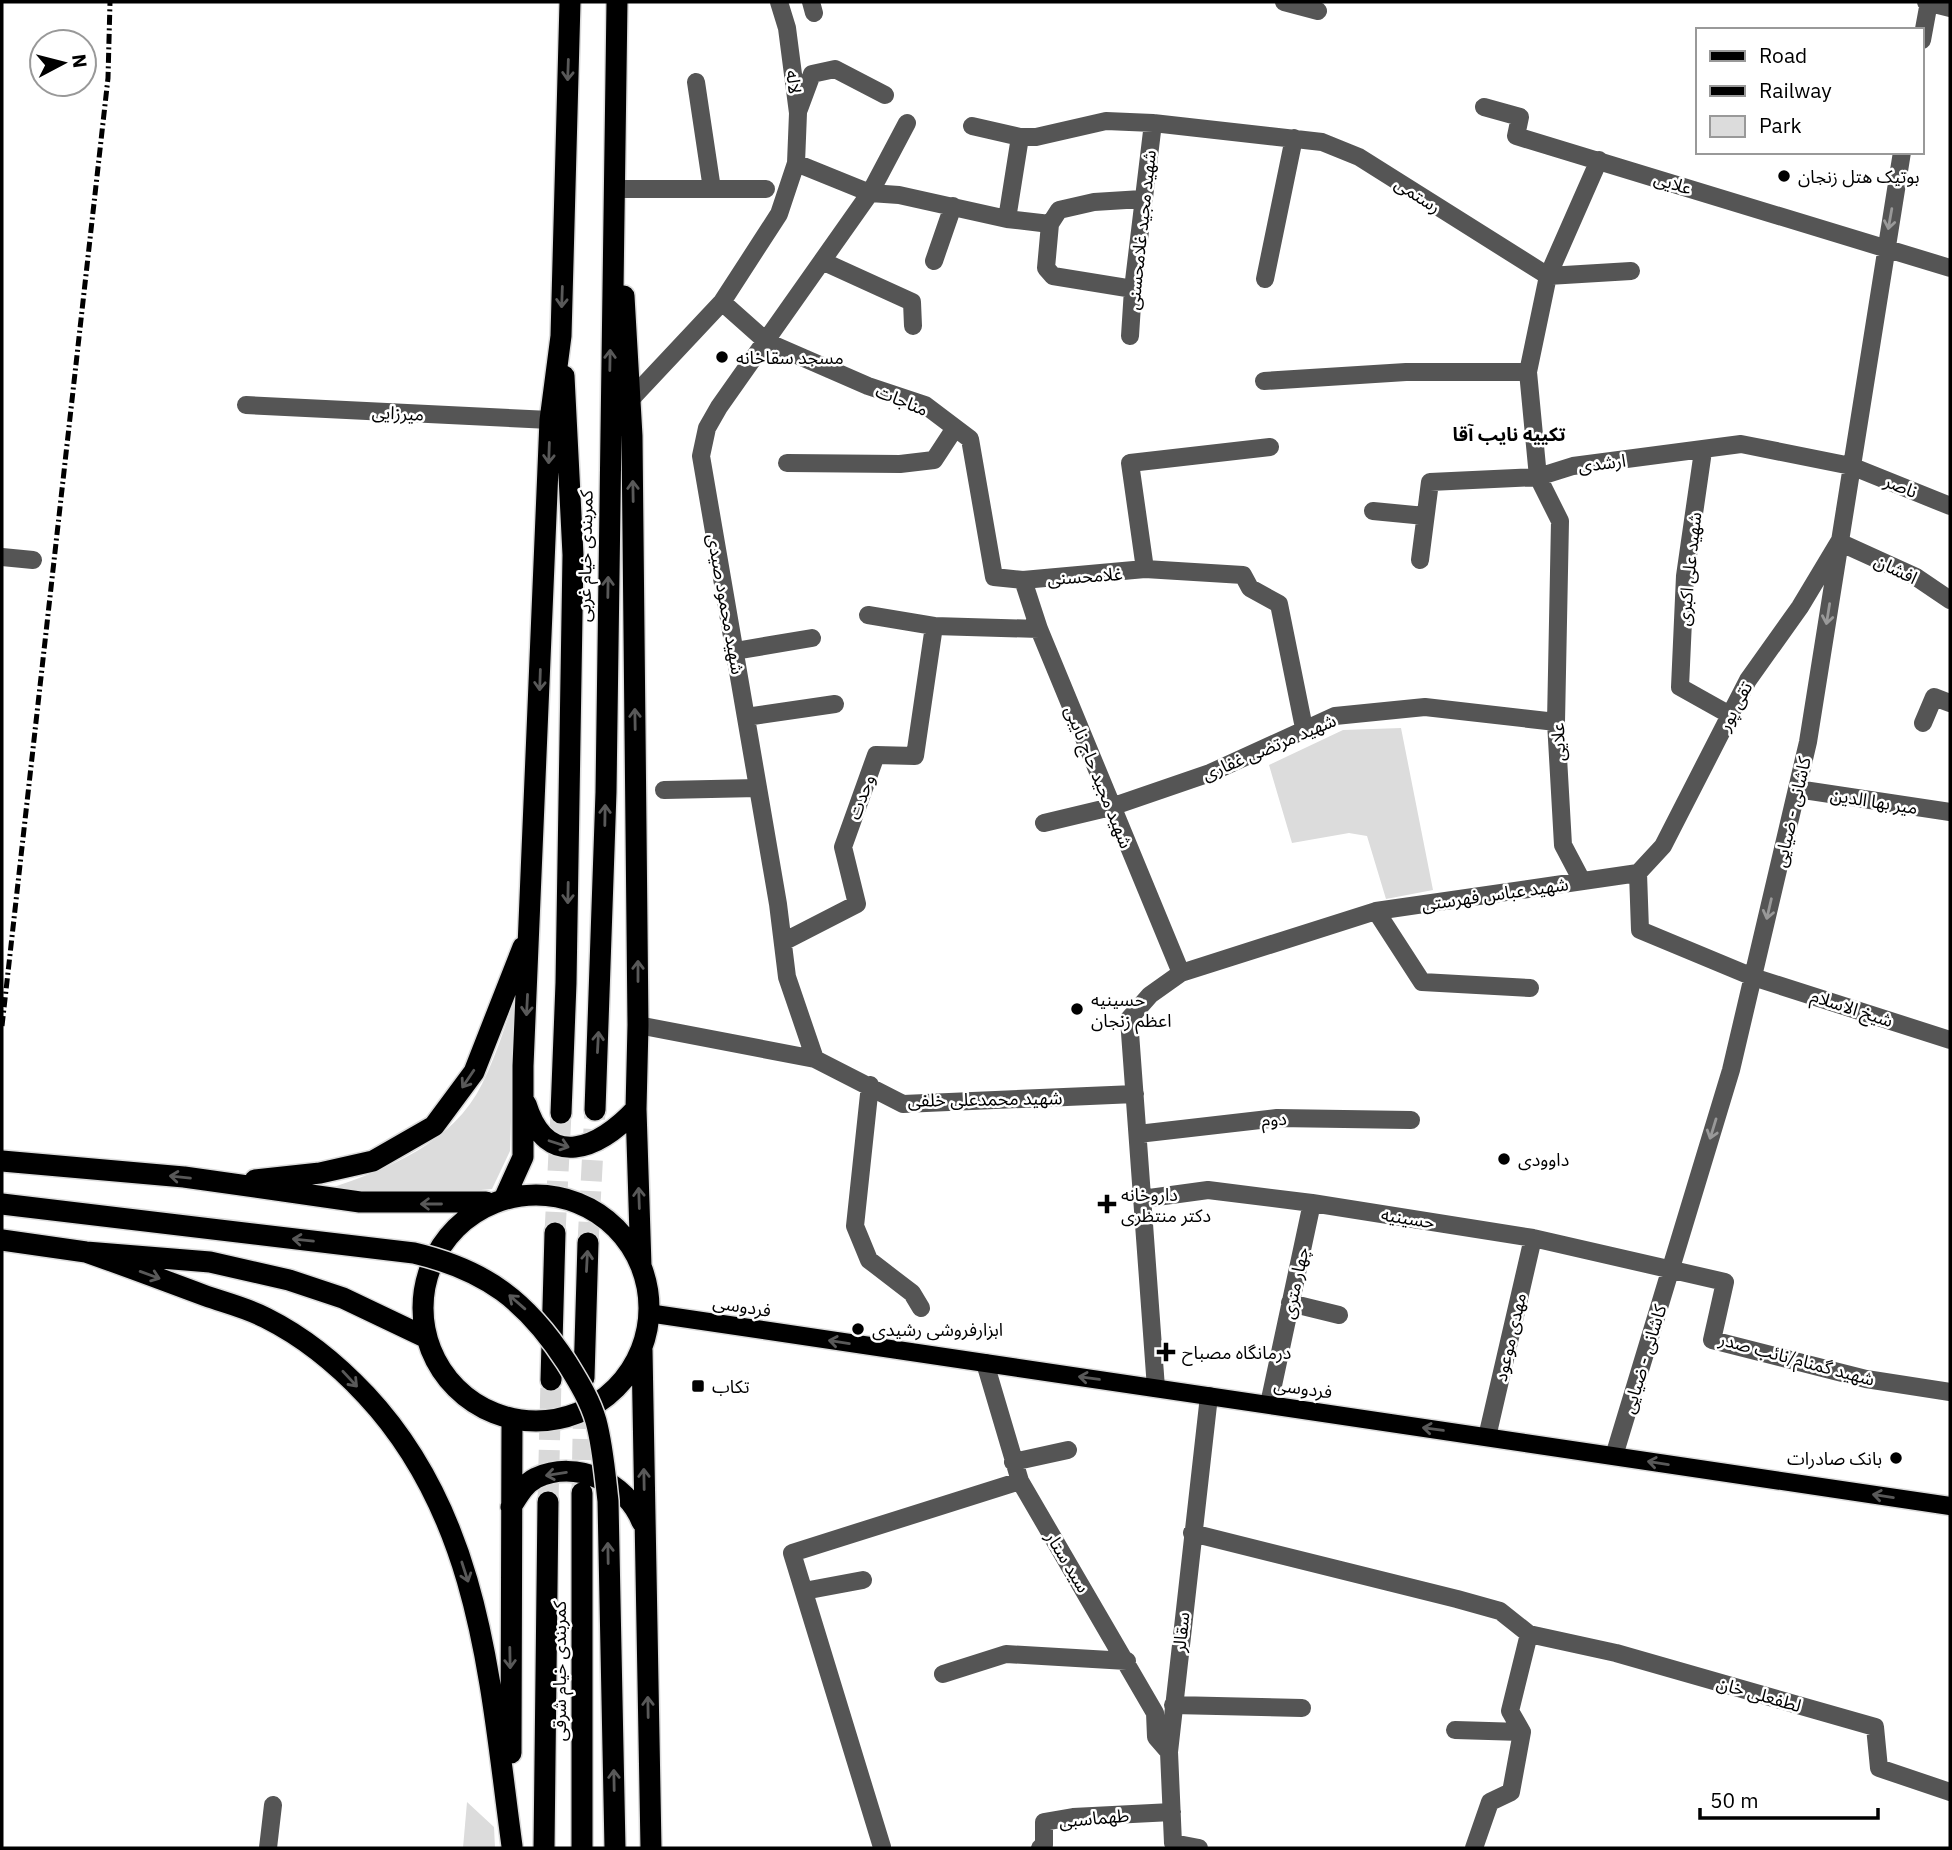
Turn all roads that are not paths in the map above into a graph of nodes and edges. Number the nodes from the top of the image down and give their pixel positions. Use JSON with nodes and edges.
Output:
{"nodes":[{"id":1,"x":570,"y":2,"type":"edge"},
{"id":2,"x":617,"y":2,"type":"edge"},
{"id":3,"x":779,"y":2,"type":"edge"},
{"id":4,"x":1284,"y":2,"type":"edge"},
{"id":5,"x":1928,"y":2,"type":"edge"},
{"id":6,"x":1950,"y":8,"type":"edge"},
{"id":7,"x":1318,"y":11,"type":"dead end"},
{"id":8,"x":1924,"y":28,"type":"edge"},
{"id":9,"x":696,"y":82,"type":"dead end"},
{"id":10,"x":885,"y":95,"type":"dead end"},
{"id":11,"x":1484,"y":107,"type":"dead end"},
{"id":12,"x":798,"y":113,"type":"junction"},
{"id":13,"x":906,"y":123,"type":"dead end"},
{"id":14,"x":1153,"y":123,"type":"junction"},
{"id":15,"x":972,"y":126,"type":"dead end"},
{"id":16,"x":1020,"y":137,"type":"junction"},
{"id":17,"x":1294,"y":138,"type":"junction"},
{"id":18,"x":1902,"y":154,"type":"edge"},
{"id":19,"x":1599,"y":160,"type":"junction"},
{"id":20,"x":796,"y":163,"type":"junction"},
{"id":21,"x":614,"y":189,"type":"junction"},
{"id":22,"x":712,"y":189,"type":"junction"},
{"id":23,"x":766,"y":189,"type":"dead end"},
{"id":24,"x":870,"y":193,"type":"junction"},
{"id":25,"x":1142,"y":200,"type":"junction"},
{"id":26,"x":954,"y":206,"type":"junction"},
{"id":27,"x":613,"y":215,"type":"junction"},
{"id":28,"x":1007,"y":219,"type":"junction"},
{"id":29,"x":1050,"y":224,"type":"junction"},
{"id":30,"x":1885,"y":246,"type":"junction"},
{"id":31,"x":822,"y":261,"type":"junction"},
{"id":32,"x":933,"y":261,"type":"dead end"},
{"id":33,"x":1950,"y":268,"type":"edge"},
{"id":34,"x":1631,"y":271,"type":"dead end"},
{"id":35,"x":1548,"y":276,"type":"junction"},
{"id":36,"x":1265,"y":279,"type":"dead end"},
{"id":37,"x":1133,"y":289,"type":"junction"},
{"id":38,"x":722,"y":302,"type":"junction"},
{"id":39,"x":913,"y":326,"type":"dead end"},
{"id":40,"x":561,"y":336,"type":"junction"},
{"id":41,"x":1130,"y":336,"type":"dead end"},
{"id":42,"x":767,"y":342,"type":"junction"},
{"id":43,"x":1528,"y":372,"type":"junction"},
{"id":44,"x":1264,"y":381,"type":"dead end"},
{"id":45,"x":630,"y":400,"type":"junction"},
{"id":46,"x":246,"y":405,"type":"dead end"},
{"id":47,"x":550,"y":421,"type":"junction"},
{"id":48,"x":955,"y":428,"type":"junction"},
{"id":49,"x":1270,"y":447,"type":"dead end"},
{"id":50,"x":1703,"y":452,"type":"junction"},
{"id":51,"x":787,"y":463,"type":"dead end"},
{"id":52,"x":1851,"y":466,"type":"junction"},
{"id":53,"x":1538,"y":477,"type":"junction"},
{"id":54,"x":1950,"y":506,"type":"edge"},
{"id":55,"x":1373,"y":511,"type":"dead end"},
{"id":56,"x":1425,"y":516,"type":"junction"},
{"id":57,"x":1839,"y":542,"type":"junction"},
{"id":58,"x":2,"y":557,"type":"edge"},
{"id":59,"x":33,"y":560,"type":"dead end"},
{"id":60,"x":1420,"y":560,"type":"dead end"},
{"id":61,"x":1145,"y":569,"type":"junction"},
{"id":62,"x":1023,"y":580,"type":"junction"},
{"id":63,"x":1950,"y":600,"type":"edge"},
{"id":64,"x":868,"y":615,"type":"dead end"},
{"id":65,"x":934,"y":626,"type":"junction"},
{"id":66,"x":1039,"y":629,"type":"junction"},
{"id":67,"x":812,"y":638,"type":"dead end"},
{"id":68,"x":735,"y":651,"type":"junction"},
{"id":69,"x":1950,"y":703,"type":"edge"},
{"id":70,"x":835,"y":704,"type":"dead end"},
{"id":71,"x":1730,"y":715,"type":"junction"},
{"id":72,"x":746,"y":717,"type":"junction"},
{"id":73,"x":1556,"y":722,"type":"junction"},
{"id":74,"x":1923,"y":723,"type":"dead end"},
{"id":75,"x":1304,"y":728,"type":"junction"},
{"id":76,"x":758,"y":788,"type":"junction"},
{"id":77,"x":1797,"y":789,"type":"junction"},
{"id":78,"x":664,"y":790,"type":"dead end"},
{"id":79,"x":1111,"y":807,"type":"junction"},
{"id":80,"x":1950,"y":812,"type":"edge"},
{"id":81,"x":1044,"y":823,"type":"dead end"},
{"id":82,"x":1638,"y":873,"type":"junction"},
{"id":83,"x":1582,"y":881,"type":"junction"},
{"id":84,"x":1376,"y":911,"type":"junction"},
{"id":85,"x":531,"y":926,"type":"junction"},
{"id":86,"x":783,"y":942,"type":"junction"},
{"id":87,"x":1181,"y":973,"type":"junction"},
{"id":88,"x":1753,"y":977,"type":"junction"},
{"id":89,"x":1530,"y":988,"type":"dead end"},
{"id":90,"x":638,"y":1025,"type":"junction"},
{"id":91,"x":1950,"y":1040,"type":"edge"},
{"id":92,"x":815,"y":1059,"type":"junction"},
{"id":93,"x":870,"y":1085,"type":"junction"},
{"id":94,"x":523,"y":1091,"type":"junction"},
{"id":95,"x":1135,"y":1094,"type":"junction"},
{"id":96,"x":636,"y":1109,"type":"junction"},
{"id":97,"x":595,"y":1110,"type":"tunnel mouth"},
{"id":98,"x":561,"y":1113,"type":"tunnel mouth"},
{"id":99,"x":1412,"y":1120,"type":"dead end"},
{"id":100,"x":1138,"y":1134,"type":"junction"},
{"id":101,"x":2,"y":1161,"type":"edge"},
{"id":102,"x":226,"y":1183,"type":"junction"},
{"id":103,"x":1142,"y":1199,"type":"junction"},
{"id":104,"x":501,"y":1200,"type":"junction"},
{"id":105,"x":1312,"y":1203,"type":"junction"},
{"id":106,"x":2,"y":1204,"type":"edge"},
{"id":107,"x":555,"y":1233,"type":"tunnel mouth"},
{"id":108,"x":1533,"y":1238,"type":"junction"},
{"id":109,"x":2,"y":1240,"type":"edge"},
{"id":110,"x":588,"y":1243,"type":"tunnel mouth"},
{"id":111,"x":86,"y":1252,"type":"junction"},
{"id":112,"x":641,"y":1266,"type":"junction"},
{"id":113,"x":1671,"y":1268,"type":"junction"},
{"id":114,"x":1290,"y":1303,"type":"junction"},
{"id":115,"x":921,"y":1308,"type":"dead end"},
{"id":116,"x":649,"y":1313,"type":"junction"},
{"id":117,"x":1339,"y":1315,"type":"dead end"},
{"id":118,"x":427,"y":1338,"type":"junction"},
{"id":119,"x":642,"y":1347,"type":"junction"},
{"id":120,"x":985,"y":1363,"type":"junction"},
{"id":121,"x":584,"y":1378,"type":"tunnel mouth"},
{"id":122,"x":551,"y":1380,"type":"tunnel mouth"},
{"id":123,"x":1156,"y":1388,"type":"junction"},
{"id":124,"x":1950,"y":1392,"type":"edge"},
{"id":125,"x":1209,"y":1396,"type":"junction"},
{"id":126,"x":1269,"y":1404,"type":"junction"},
{"id":127,"x":512,"y":1419,"type":"junction"},
{"id":128,"x":1487,"y":1437,"type":"junction"},
{"id":129,"x":1068,"y":1450,"type":"dead end"},
{"id":130,"x":1614,"y":1456,"type":"junction"},
{"id":131,"x":1013,"y":1462,"type":"junction"},
{"id":132,"x":1020,"y":1481,"type":"junction"},
{"id":133,"x":582,"y":1493,"type":"tunnel mouth"},
{"id":134,"x":548,"y":1502,"type":"tunnel mouth"},
{"id":135,"x":511,"y":1507,"type":"junction"},
{"id":136,"x":1950,"y":1507,"type":"edge"},
{"id":137,"x":645,"y":1530,"type":"junction"},
{"id":138,"x":1192,"y":1533,"type":"junction"},
{"id":139,"x":863,"y":1580,"type":"dead end"},
{"id":140,"x":804,"y":1591,"type":"junction"},
{"id":141,"x":1530,"y":1634,"type":"junction"},
{"id":142,"x":1127,"y":1661,"type":"junction"},
{"id":143,"x":943,"y":1674,"type":"dead end"},
{"id":144,"x":1173,"y":1705,"type":"junction"},
{"id":145,"x":1302,"y":1707,"type":"dead end"},
{"id":146,"x":1455,"y":1730,"type":"dead end"},
{"id":147,"x":1522,"y":1732,"type":"junction"},
{"id":148,"x":1168,"y":1752,"type":"junction"},
{"id":149,"x":1950,"y":1792,"type":"edge"},
{"id":150,"x":273,"y":1805,"type":"dead end"},
{"id":151,"x":1171,"y":1812,"type":"junction"},
{"id":152,"x":512,"y":1847,"type":"edge"},
{"id":153,"x":268,"y":1848,"type":"edge"},
{"id":154,"x":544,"y":1848,"type":"edge"},
{"id":155,"x":582,"y":1848,"type":"edge"},
{"id":156,"x":615,"y":1848,"type":"edge"},
{"id":157,"x":652,"y":1848,"type":"edge"},
{"id":158,"x":881,"y":1848,"type":"edge"},
{"id":159,"x":1040,"y":1848,"type":"edge"},
{"id":160,"x":1199,"y":1848,"type":"edge"},
{"id":161,"x":1474,"y":1848,"type":"edge"}],
"edges":[{"from":1,"to":40,"type":"highway","one_way":true},
{"from":2,"to":21,"type":"highway","name":"کمربندی خیام غربی"},
{"from":3,"to":12,"type":"street","name":"لاله"},
{"from":4,"to":7,"type":"street"},
{"from":5,"to":6,"type":"street"},
{"from":5,"to":8,"type":"street"},
{"from":9,"to":22,"type":"street"},
{"from":10,"to":12,"type":"street"},
{"from":11,"to":19,"type":"street","name":"علایی"},
{"from":12,"to":20,"type":"street","name":"لاله"},
{"from":13,"to":24,"type":"street","name":"شهید محمود صیدی"},
{"from":14,"to":16,"type":"street","name":"رستمی"},
{"from":14,"to":17,"type":"street","name":"رستمی"},
{"from":14,"to":25,"type":"street","name":"شهید مجید غلامحسنی"},
{"from":15,"to":16,"type":"street","name":"رستمی"},
{"from":16,"to":28,"type":"street"},
{"from":17,"to":35,"type":"street","name":"رستمی"},
{"from":17,"to":36,"type":"street"},
{"from":18,"to":30,"type":"street","name":"کاشانی - ضیایی","one_way":true},
{"from":19,"to":30,"type":"street","name":"علایی"},
{"from":19,"to":35,"type":"street"},
{"from":20,"to":24,"type":"street"},
{"from":20,"to":38,"type":"street","name":"لاله"},
{"from":21,"to":22,"type":"street"},
{"from":21,"to":27,"type":"highway","name":"کمربندی خیام غربی"},
{"from":22,"to":23,"type":"street"},
{"from":24,"to":26,"type":"street"},
{"from":24,"to":31,"type":"street","name":"شهید محمود صیدی"},
{"from":25,"to":29,"type":"street"},
{"from":25,"to":37,"type":"street","name":"شهید مجید غلامحسنی"},
{"from":26,"to":28,"type":"street"},
{"from":26,"to":32,"type":"street"},
{"from":27,"to":45,"type":"highway"},
{"from":97,"to":27,"type":"highway","name":"کمربندی خیام غربی","one_way":true},
{"from":28,"to":29,"type":"street"},
{"from":29,"to":37,"type":"street"},
{"from":30,"to":33,"type":"street","name":"علایی"},
{"from":30,"to":52,"type":"street","name":"کاشانی - ضیایی"},
{"from":31,"to":39,"type":"street"},
{"from":31,"to":42,"type":"street","name":"شهید محمود صیدی"},
{"from":34,"to":35,"type":"street"},
{"from":35,"to":43,"type":"street"},
{"from":37,"to":41,"type":"street","name":"شهید مجید غلامحسنی"},
{"from":38,"to":42,"type":"street","name":"مناجات"},
{"from":38,"to":45,"type":"street","name":"لاله"},
{"from":40,"to":47,"type":"highway"},
{"from":40,"to":98,"type":"highway","name":"کمربندی خیام غربی","one_way":true},
{"from":42,"to":48,"type":"street","name":"مناجات"},
{"from":42,"to":68,"type":"street","name":"شهید محمود صیدی"},
{"from":43,"to":44,"type":"street"},
{"from":43,"to":53,"type":"street"},
{"from":90,"to":45,"type":"highway","one_way":true},
{"from":46,"to":47,"type":"street","name":"میرزایی"},
{"from":47,"to":85,"type":"highway","one_way":true},
{"from":48,"to":51,"type":"street"},
{"from":48,"to":62,"type":"street","name":"مناجات"},
{"from":49,"to":61,"type":"street"},
{"from":50,"to":52,"type":"street","name":"ارشدی"},
{"from":50,"to":53,"type":"street","name":"ارشدی"},
{"from":50,"to":71,"type":"street","name":"شهید علی اکبری"},
{"from":52,"to":54,"type":"street","name":"ناصر"},
{"from":52,"to":57,"type":"street","name":"کاشانی - ضیایی"},
{"from":53,"to":56,"type":"street","name":"ارشدی"},
{"from":53,"to":73,"type":"street","name":"علایی"},
{"from":55,"to":56,"type":"street"},
{"from":56,"to":60,"type":"street","name":"ارشدی"},
{"from":57,"to":63,"type":"street","name":"افشان"},
{"from":57,"to":71,"type":"street","name":"تقی پور"},
{"from":57,"to":77,"type":"street","name":"کاشانی - ضیایی","one_way":true},
{"from":58,"to":59,"type":"street"},
{"from":61,"to":62,"type":"street","name":"غلامحسنی"},
{"from":61,"to":75,"type":"street","name":"غلامحسنی"},
{"from":62,"to":66,"type":"street","name":"شهید مجید حاج نایبی"},
{"from":64,"to":65,"type":"street"},
{"from":65,"to":66,"type":"street"},
{"from":65,"to":86,"type":"street","name":"وحدت"},
{"from":66,"to":79,"type":"street","name":"شهید مجید حاج نایبی"},
{"from":67,"to":68,"type":"street"},
{"from":68,"to":72,"type":"street","name":"شهید محمود صیدی"},
{"from":69,"to":74,"type":"street"},
{"from":70,"to":72,"type":"street"},
{"from":71,"to":82,"type":"street","name":"تقی پور"},
{"from":72,"to":76,"type":"street","name":"شهید محمود صیدی"},
{"from":73,"to":75,"type":"street","name":"شهید مرتضی غفاری"},
{"from":73,"to":83,"type":"street","name":"علایی"},
{"from":75,"to":79,"type":"street","name":"شهید مرتضی غفاری"},
{"from":76,"to":78,"type":"street"},
{"from":76,"to":86,"type":"street","name":"شهید محمود صیدی"},
{"from":77,"to":80,"type":"street","name":"میر بها الدین"},
{"from":77,"to":88,"type":"street","name":"کاشانی - ضیایی","one_way":true},
{"from":79,"to":81,"type":"street","name":"شهید مرتضی غفاری"},
{"from":79,"to":87,"type":"street","name":"شهید مجید حاج نایبی"},
{"from":82,"to":83,"type":"street","name":"شهید عباس فهرستی"},
{"from":82,"to":88,"type":"street"},
{"from":83,"to":84,"type":"street","name":"شهید عباس فهرستی"},
{"from":84,"to":87,"type":"street","name":"شهید عباس فهرستی"},
{"from":84,"to":89,"type":"street"},
{"from":85,"to":94,"type":"highway","one_way":true},
{"from":85,"to":102,"type":"highway","one_way":true},
{"from":86,"to":92,"type":"street","name":"شهید محمود صیدی"},
{"from":87,"to":95,"type":"street"},
{"from":88,"to":91,"type":"street","name":"شیخ الاسلام"},
{"from":88,"to":113,"type":"street","name":"کاشانی - ضیایی","one_way":true},
{"from":90,"to":92,"type":"street","name":"شهید محمدعلی خلفی"},
{"from":90,"to":96,"type":"highway"},
{"from":92,"to":93,"type":"street","name":"شهید محمدعلی خلفی"},
{"from":93,"to":95,"type":"street","name":"شهید محمدعلی خلفی"},
{"from":93,"to":115,"type":"street"},
{"from":94,"to":96,"type":"highway","one_way":true},
{"from":94,"to":104,"type":"highway"},
{"from":95,"to":100,"type":"street"},
{"from":112,"to":96,"type":"highway","one_way":true},
{"from":99,"to":100,"type":"street","name":"دوم"},
{"from":100,"to":103,"type":"street"},
{"from":102,"to":101,"type":"highway","one_way":true},
{"from":104,"to":102,"type":"highway","one_way":true},
{"from":103,"to":105,"type":"street","name":"حسینیه"},
{"from":103,"to":123,"type":"street"},
{"from":104,"to":112,"type":"highway"},
{"from":104,"to":118,"type":"highway"},
{"from":105,"to":108,"type":"street","name":"حسینیه"},
{"from":105,"to":114,"type":"street","name":"چهار متری"},
{"from":156,"to":106,"type":"highway","one_way":true,"bridge":true},
{"from":107,"to":122,"type":"highway"},
{"from":108,"to":113,"type":"street","name":"حسینیه"},
{"from":108,"to":128,"type":"street","name":"مهدی موعود"},
{"from":109,"to":111,"type":"highway"},
{"from":121,"to":110,"type":"highway","one_way":true},
{"from":111,"to":118,"type":"highway"},
{"from":111,"to":152,"type":"highway","one_way":true},
{"from":112,"to":116,"type":"highway"},
{"from":113,"to":124,"type":"street","name":"شهید گمنام/نائب صدر"},
{"from":113,"to":130,"type":"street","name":"کاشانی - ضیایی"},
{"from":114,"to":117,"type":"street"},
{"from":114,"to":126,"type":"street","name":"چهار متری"},
{"from":116,"to":119,"type":"highway"},
{"from":120,"to":116,"type":"main road","name":"فردوسی","one_way":true},
{"from":118,"to":127,"type":"highway"},
{"from":119,"to":127,"type":"highway"},
{"from":137,"to":119,"type":"highway","one_way":true},
{"from":123,"to":120,"type":"main road","name":"فردوسی","one_way":true},
{"from":120,"to":131,"type":"street","name":"سید ستار"},
{"from":123,"to":125,"type":"main road","name":"فردوسی"},
{"from":125,"to":126,"type":"main road","name":"فردوسی"},
{"from":125,"to":138,"type":"street","name":"سقالر"},
{"from":128,"to":126,"type":"main road","name":"فردوسی","one_way":true},
{"from":127,"to":135,"type":"highway"},
{"from":128,"to":130,"type":"main road","name":"فردوسی"},
{"from":129,"to":131,"type":"street"},
{"from":136,"to":130,"type":"main road","name":"فردوسی","one_way":true},
{"from":131,"to":132,"type":"street","name":"سید ستار"},
{"from":132,"to":140,"type":"street"},
{"from":132,"to":142,"type":"street","name":"سید ستار"},
{"from":133,"to":155,"type":"highway","name":"کمربندی خیام شرقی"},
{"from":134,"to":154,"type":"highway","name":"کمربندی خیام شرقی"},
{"from":137,"to":135,"type":"highway","one_way":true},
{"from":135,"to":152,"type":"highway","one_way":true},
{"from":157,"to":137,"type":"highway","one_way":true},
{"from":138,"to":141,"type":"street","name":"لطفعلی خان"},
{"from":138,"to":144,"type":"street","name":"سقالر"},
{"from":139,"to":140,"type":"street"},
{"from":140,"to":158,"type":"street"},
{"from":141,"to":147,"type":"street"},
{"from":141,"to":149,"type":"street","name":"لطفعلی خان"},
{"from":142,"to":143,"type":"street"},
{"from":142,"to":148,"type":"street","name":"سید ستار"},
{"from":144,"to":145,"type":"street"},
{"from":144,"to":148,"type":"street","name":"سقالر"},
{"from":146,"to":147,"type":"street"},
{"from":147,"to":161,"type":"street"},
{"from":148,"to":151,"type":"street","name":"سقالر"},
{"from":150,"to":153,"type":"street"},
{"from":151,"to":159,"type":"street","name":"طهماسبی"},
{"from":151,"to":160,"type":"street","name":"سقالر"}]}
